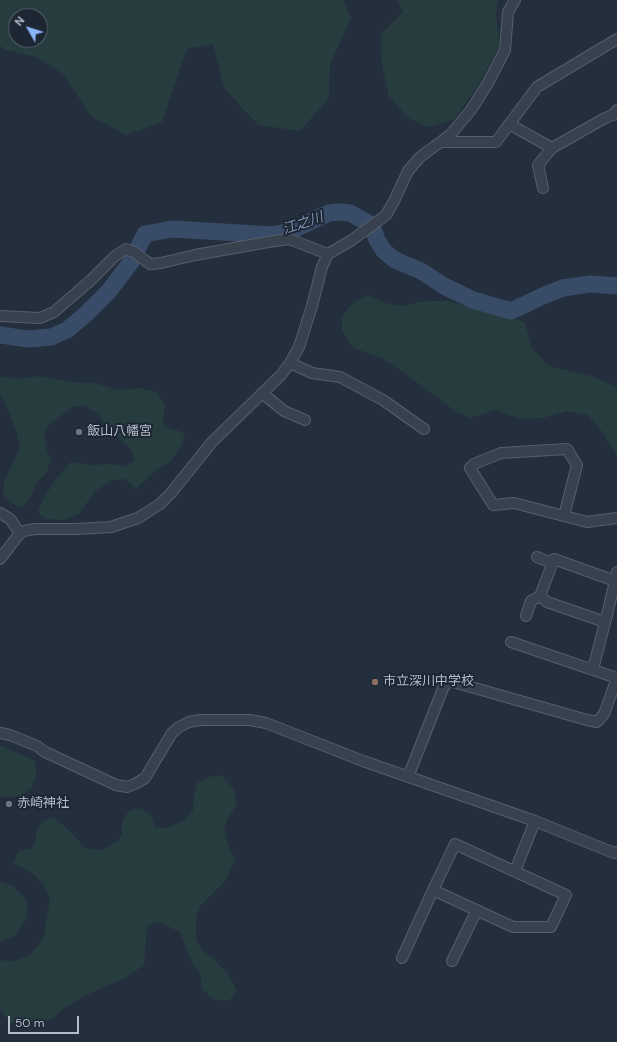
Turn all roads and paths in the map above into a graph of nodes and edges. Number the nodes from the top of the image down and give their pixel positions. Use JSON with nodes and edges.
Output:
{"nodes":[{"id":1,"x":514,"y":0,"type":"edge"},
{"id":2,"x":617,"y":40,"type":"edge"},
{"id":3,"x":617,"y":110,"type":"edge"},
{"id":4,"x":509,"y":124,"type":"junction"},
{"id":5,"x":442,"y":142,"type":"junction"},
{"id":6,"x":552,"y":148,"type":"junction"},
{"id":7,"x":543,"y":188,"type":"dead end"},
{"id":8,"x":328,"y":254,"type":"junction"},
{"id":9,"x":0,"y":316,"type":"edge"},
{"id":10,"x":290,"y":363,"type":"junction"},
{"id":11,"x":262,"y":393,"type":"junction"},
{"id":12,"x":305,"y":420,"type":"dead end"},
{"id":13,"x":424,"y":428,"type":"dead end"},
{"id":14,"x":0,"y":513,"type":"edge"},
{"id":15,"x":564,"y":516,"type":"junction"},
{"id":16,"x":617,"y":518,"type":"edge"},
{"id":17,"x":20,"y":533,"type":"junction"},
{"id":18,"x":537,"y":557,"type":"dead end"},
{"id":19,"x":0,"y":559,"type":"edge"},
{"id":20,"x":552,"y":563,"type":"junction"},
{"id":21,"x":616,"y":577,"type":"edge"},
{"id":22,"x":540,"y":596,"type":"junction"},
{"id":23,"x":613,"y":613,"type":"edge"},
{"id":24,"x":526,"y":616,"type":"dead end"},
{"id":25,"x":605,"y":622,"type":"junction"},
{"id":26,"x":511,"y":642,"type":"dead end"},
{"id":27,"x":593,"y":669,"type":"junction"},
{"id":28,"x":0,"y":733,"type":"edge"},
{"id":29,"x":408,"y":777,"type":"junction"},
{"id":30,"x":535,"y":821,"type":"junction"},
{"id":31,"x":617,"y":852,"type":"edge"},
{"id":32,"x":515,"y":871,"type":"junction"},
{"id":33,"x":434,"y":890,"type":"junction"},
{"id":34,"x":477,"y":910,"type":"junction"},
{"id":35,"x":402,"y":958,"type":"dead end"},
{"id":36,"x":452,"y":961,"type":"dead end"}],
"edges":[{"from":1,"to":5,"type":"street"},
{"from":2,"to":4,"type":"street"},
{"from":3,"to":6,"type":"street"},
{"from":4,"to":5,"type":"street"},
{"from":4,"to":6,"type":"street"},
{"from":5,"to":8,"type":"street"},
{"from":6,"to":7,"type":"street"},
{"from":8,"to":9,"type":"street"},
{"from":8,"to":10,"type":"street"},
{"from":10,"to":11,"type":"street"},
{"from":10,"to":13,"type":"street"},
{"from":11,"to":12,"type":"street"},
{"from":11,"to":17,"type":"street"},
{"from":14,"to":17,"type":"street"},
{"from":15,"to":15,"type":"street"},
{"from":15,"to":16,"type":"street"},
{"from":17,"to":19,"type":"street"},
{"from":18,"to":20,"type":"street"},
{"from":20,"to":21,"type":"street"},
{"from":20,"to":22,"type":"street"},
{"from":21,"to":23,"type":"street"},
{"from":22,"to":24,"type":"street"},
{"from":22,"to":25,"type":"street"},
{"from":23,"to":25,"type":"street"},
{"from":25,"to":27,"type":"street"},
{"from":26,"to":27,"type":"street"},
{"from":27,"to":29,"type":"street"},
{"from":28,"to":29,"type":"street"},
{"from":29,"to":30,"type":"street"},
{"from":30,"to":31,"type":"street"},
{"from":30,"to":32,"type":"street"},
{"from":32,"to":33,"type":"street"},
{"from":32,"to":34,"type":"street"},
{"from":33,"to":34,"type":"street"},
{"from":33,"to":35,"type":"street"},
{"from":34,"to":36,"type":"street"}]}
